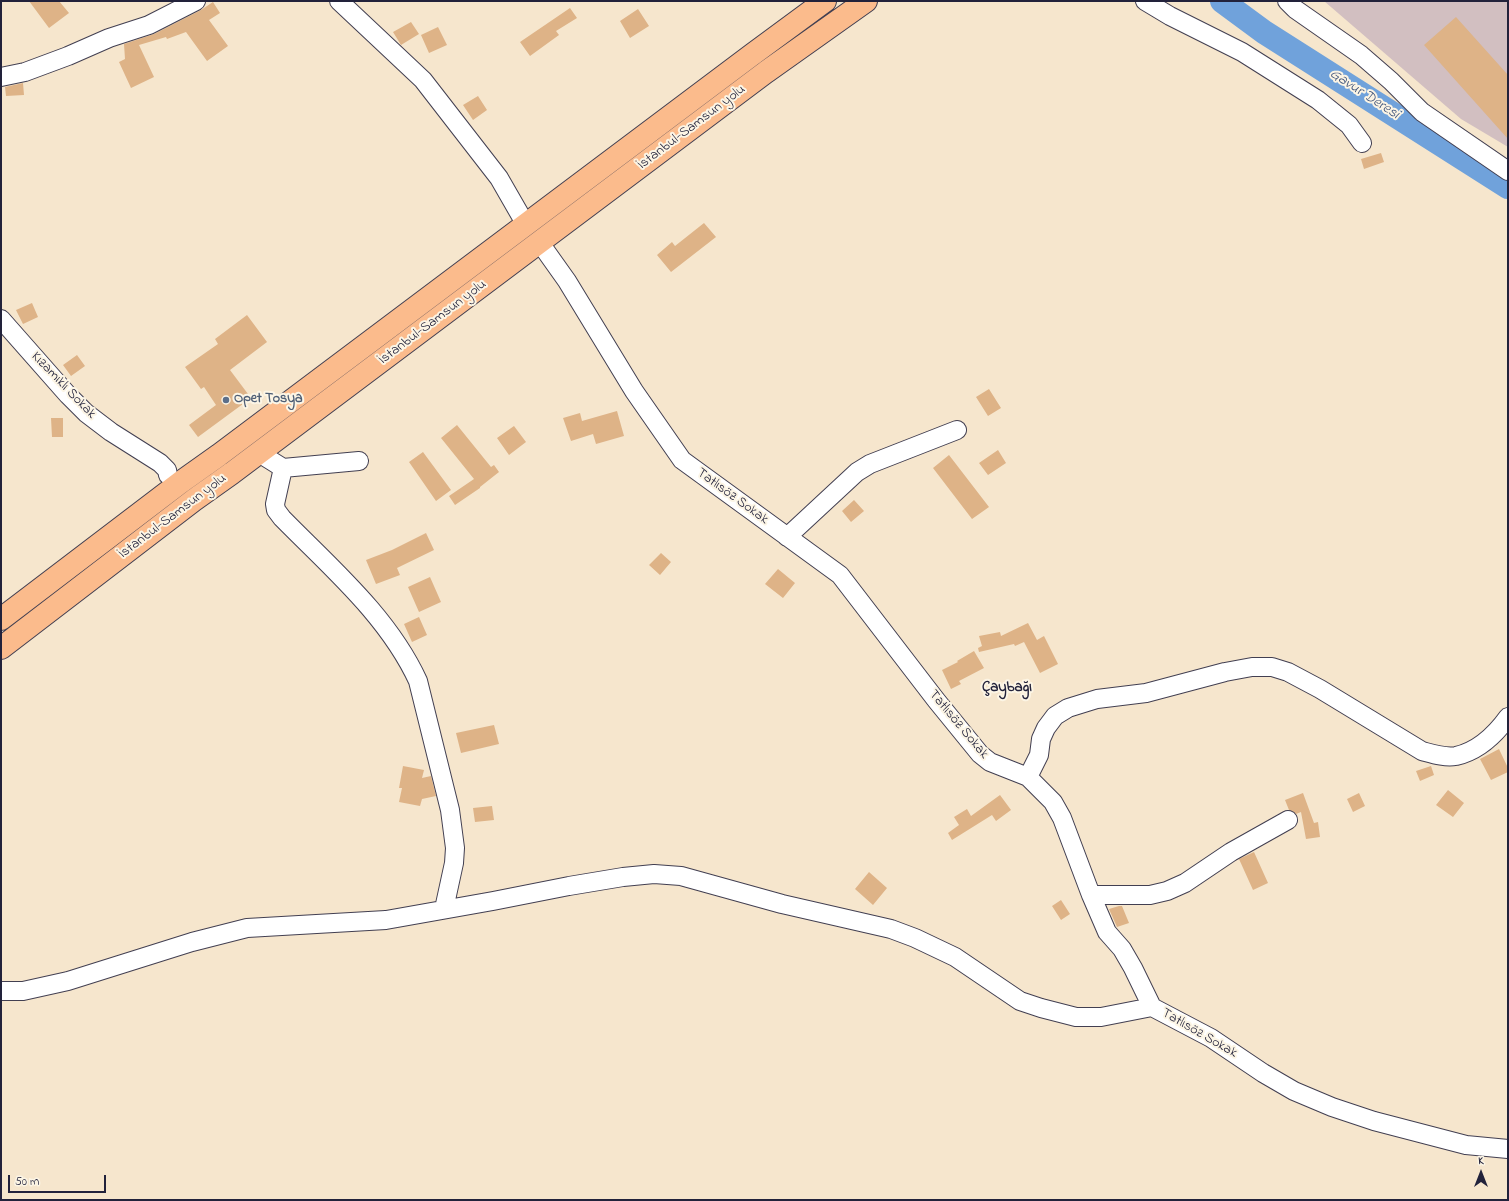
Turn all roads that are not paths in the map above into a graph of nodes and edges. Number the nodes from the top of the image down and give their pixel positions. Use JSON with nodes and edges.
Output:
{"nodes":[{"id":1,"x":196,"y":1,"type":"edge"},
{"id":2,"x":339,"y":1,"type":"edge"},
{"id":3,"x":825,"y":1,"type":"edge"},
{"id":4,"x":866,"y":1,"type":"edge"},
{"id":5,"x":1145,"y":1,"type":"edge"},
{"id":6,"x":1287,"y":1,"type":"edge"},
{"id":7,"x":1,"y":77,"type":"edge"},
{"id":8,"x":1362,"y":143,"type":"dead end"},
{"id":9,"x":1508,"y":171,"type":"edge"},
{"id":10,"x":526,"y":224,"type":"junction"},
{"id":11,"x":540,"y":243,"type":"junction"},
{"id":12,"x":1,"y":319,"type":"edge"},
{"id":13,"x":957,"y":430,"type":"dead end"},
{"id":14,"x":259,"y":453,"type":"junction"},
{"id":15,"x":359,"y":461,"type":"dead end"},
{"id":16,"x":283,"y":468,"type":"junction"},
{"id":17,"x":168,"y":475,"type":"dead end"},
{"id":18,"x":787,"y":537,"type":"junction"},
{"id":19,"x":1,"y":619,"type":"edge"},
{"id":20,"x":1,"y":648,"type":"edge"},
{"id":21,"x":1508,"y":717,"type":"edge"},
{"id":22,"x":1028,"y":778,"type":"junction"},
{"id":23,"x":1288,"y":820,"type":"dead end"},
{"id":24,"x":1091,"y":895,"type":"junction"},
{"id":25,"x":444,"y":910,"type":"junction"},
{"id":26,"x":1,"y":991,"type":"edge"},
{"id":27,"x":1152,"y":1007,"type":"junction"},
{"id":28,"x":1508,"y":1149,"type":"edge"}],
"edges":[{"from":1,"to":7,"type":"street"},
{"from":2,"to":10,"type":"street"},
{"from":3,"to":10,"type":"highway","name":"İstanbul-Samsun yolu"},
{"from":4,"to":11,"type":"highway","name":"İstanbul-Samsun yolu"},
{"from":5,"to":8,"type":"street"},
{"from":6,"to":9,"type":"street"},
{"from":10,"to":19,"type":"highway","name":"İstanbul-Samsun yolu"},
{"from":11,"to":14,"type":"highway","name":"İstanbul-Samsun yolu"},
{"from":11,"to":18,"type":"street","name":"Tatlısöz Sokak"},
{"from":12,"to":17,"type":"street","name":"Kızamıklı Sokak"},
{"from":13,"to":18,"type":"street"},
{"from":14,"to":16,"type":"street"},
{"from":14,"to":20,"type":"highway","name":"İstanbul-Samsun yolu"},
{"from":15,"to":16,"type":"street"},
{"from":16,"to":25,"type":"street"},
{"from":18,"to":22,"type":"street","name":"Tatlısöz Sokak"},
{"from":21,"to":22,"type":"street"},
{"from":22,"to":24,"type":"street","name":"Tatlısöz Sokak"},
{"from":23,"to":24,"type":"street"},
{"from":24,"to":27,"type":"street","name":"Tatlısöz Sokak"},
{"from":25,"to":26,"type":"street"},
{"from":25,"to":27,"type":"street"},
{"from":27,"to":28,"type":"street","name":"Tatlısöz Sokak"}]}
